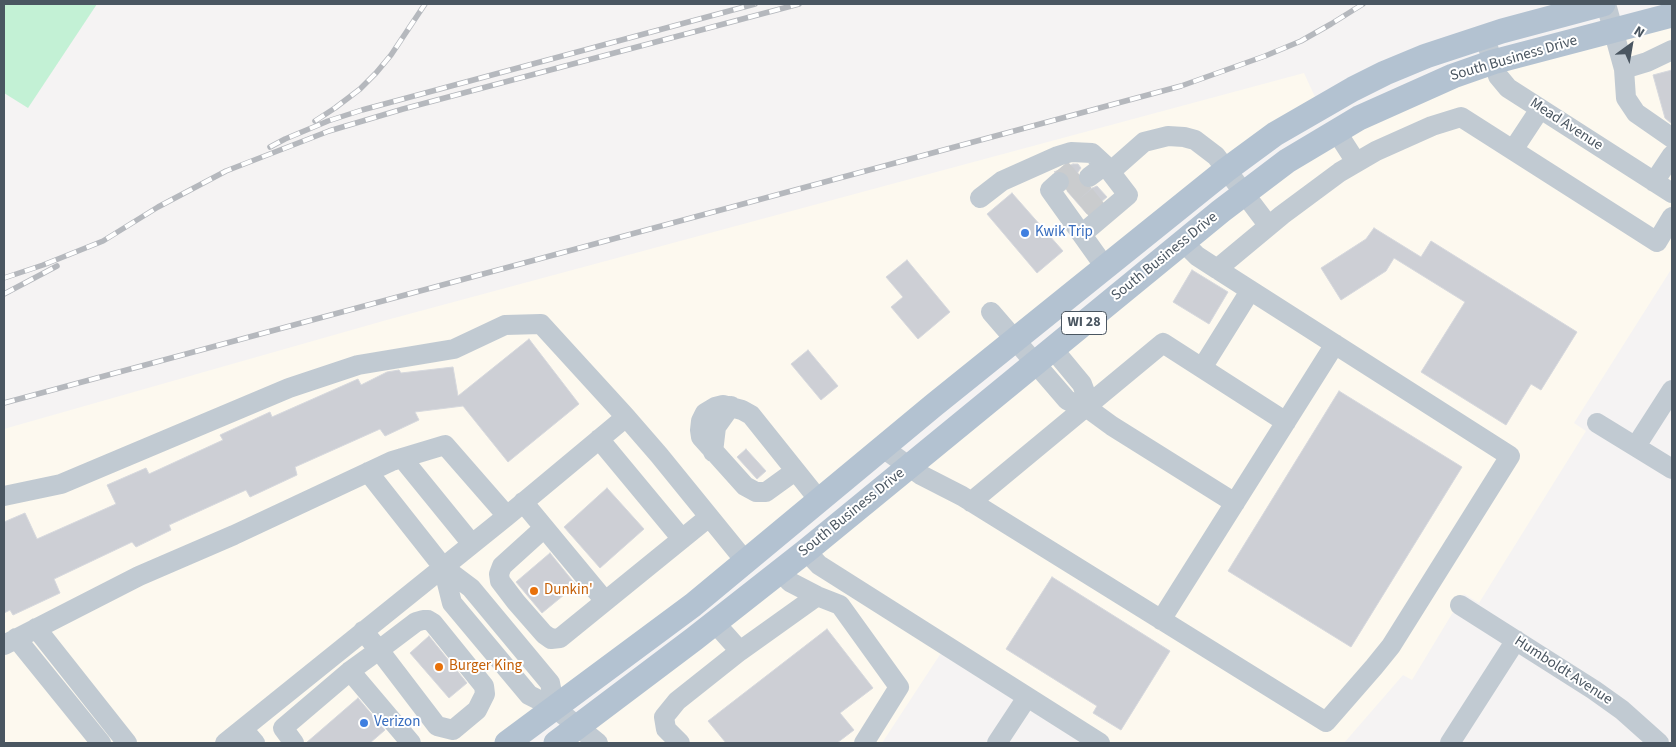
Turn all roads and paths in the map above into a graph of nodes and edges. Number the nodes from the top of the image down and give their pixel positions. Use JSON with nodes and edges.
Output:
{"nodes":[{"id":1,"x":1604,"y":4,"type":"edge"},
{"id":2,"x":1672,"y":15,"type":"edge"},
{"id":3,"x":1613,"y":31,"type":"junction"},
{"id":4,"x":1484,"y":36,"type":"junction"},
{"id":5,"x":1672,"y":50,"type":"edge"},
{"id":6,"x":1492,"y":62,"type":"junction"},
{"id":7,"x":1624,"y":69,"type":"junction"},
{"id":8,"x":1540,"y":109,"type":"junction"},
{"id":9,"x":1336,"y":131,"type":"junction"},
{"id":10,"x":1672,"y":138,"type":"edge"},
{"id":11,"x":1513,"y":150,"type":"junction"},
{"id":12,"x":1672,"y":155,"type":"edge"},
{"id":13,"x":1356,"y":162,"type":"junction"},
{"id":14,"x":1036,"y":167,"type":"junction"},
{"id":15,"x":1226,"y":170,"type":"junction"},
{"id":16,"x":1100,"y":173,"type":"junction"},
{"id":17,"x":1654,"y":182,"type":"junction"},
{"id":18,"x":1244,"y":193,"type":"junction"},
{"id":19,"x":1672,"y":193,"type":"edge"},
{"id":20,"x":980,"y":198,"type":"dead end"},
{"id":21,"x":1672,"y":218,"type":"edge"},
{"id":22,"x":1079,"y":221,"type":"junction"},
{"id":23,"x":1268,"y":225,"type":"junction"},
{"id":24,"x":1183,"y":242,"type":"junction"},
{"id":25,"x":1105,"y":267,"type":"junction"},
{"id":26,"x":1216,"y":269,"type":"junction"},
{"id":27,"x":1250,"y":290,"type":"junction"},
{"id":28,"x":991,"y":312,"type":"dead end"},
{"id":29,"x":1015,"y":340,"type":"junction"},
{"id":30,"x":1335,"y":344,"type":"junction"},
{"id":31,"x":1044,"y":356,"type":"junction"},
{"id":32,"x":1202,"y":368,"type":"junction"},
{"id":33,"x":1672,"y":390,"type":"edge"},
{"id":34,"x":1086,"y":406,"type":"junction"},
{"id":35,"x":626,"y":417,"type":"junction"},
{"id":36,"x":1286,"y":422,"type":"junction"},
{"id":37,"x":1598,"y":422,"type":"dead end"},
{"id":38,"x":599,"y":439,"type":"junction"},
{"id":39,"x":1636,"y":446,"type":"junction"},
{"id":40,"x":883,"y":448,"type":"junction"},
{"id":41,"x":402,"y":458,"type":"junction"},
{"id":42,"x":908,"y":467,"type":"junction"},
{"id":43,"x":1672,"y":468,"type":"edge"},
{"id":44,"x":795,"y":471,"type":"junction"},
{"id":45,"x":368,"y":472,"type":"junction"},
{"id":46,"x":4,"y":496,"type":"edge"},
{"id":47,"x":820,"y":500,"type":"junction"},
{"id":48,"x":524,"y":502,"type":"junction"},
{"id":49,"x":971,"y":502,"type":"junction"},
{"id":50,"x":1235,"y":503,"type":"junction"},
{"id":51,"x":507,"y":516,"type":"junction"},
{"id":52,"x":709,"y":517,"type":"junction"},
{"id":53,"x":544,"y":528,"type":"junction"},
{"id":54,"x":682,"y":539,"type":"junction"},
{"id":55,"x":472,"y":544,"type":"junction"},
{"id":56,"x":806,"y":551,"type":"junction"},
{"id":57,"x":746,"y":562,"type":"junction"},
{"id":58,"x":443,"y":567,"type":"junction"},
{"id":59,"x":779,"y":572,"type":"junction"},
{"id":60,"x":817,"y":596,"type":"junction"},
{"id":61,"x":605,"y":601,"type":"junction"},
{"id":62,"x":1460,"y":605,"type":"dead end"},
{"id":63,"x":1161,"y":620,"type":"junction"},
{"id":64,"x":715,"y":622,"type":"junction"},
{"id":65,"x":36,"y":628,"type":"junction"},
{"id":66,"x":363,"y":631,"type":"junction"},
{"id":67,"x":1516,"y":640,"type":"junction"},
{"id":68,"x":10,"y":642,"type":"edge"},
{"id":69,"x":379,"y":650,"type":"junction"},
{"id":70,"x":740,"y":651,"type":"junction"},
{"id":71,"x":350,"y":671,"type":"junction"},
{"id":72,"x":1022,"y":705,"type":"dead end"},
{"id":73,"x":555,"y":708,"type":"junction"},
{"id":74,"x":267,"y":709,"type":"junction"},
{"id":75,"x":437,"y":726,"type":"junction"},
{"id":76,"x":579,"y":726,"type":"junction"},
{"id":77,"x":249,"y":736,"type":"edge"},
{"id":78,"x":288,"y":736,"type":"edge"},
{"id":79,"x":101,"y":743,"type":"edge"},
{"id":80,"x":127,"y":743,"type":"edge"},
{"id":81,"x":225,"y":743,"type":"edge"},
{"id":82,"x":411,"y":743,"type":"edge"},
{"id":83,"x":416,"y":743,"type":"edge"},
{"id":84,"x":507,"y":743,"type":"edge"},
{"id":85,"x":556,"y":743,"type":"edge"},
{"id":86,"x":598,"y":743,"type":"edge"},
{"id":87,"x":680,"y":743,"type":"edge"},
{"id":88,"x":864,"y":743,"type":"edge"},
{"id":89,"x":997,"y":743,"type":"edge"},
{"id":90,"x":1100,"y":743,"type":"edge"},
{"id":91,"x":1450,"y":743,"type":"edge"},
{"id":92,"x":1659,"y":743,"type":"edge"}],
"edges":[{"from":1,"to":3,"type":"street"},
{"from":1,"to":4,"type":"main road","name":"South Business Drive","number":"WI 28"},
{"from":2,"to":3,"type":"main road","name":"South Business Drive","number":"WI 28"},
{"from":3,"to":6,"type":"main road","name":"South Business Drive","number":"WI 28"},
{"from":3,"to":7,"type":"street"},
{"from":4,"to":6,"type":"street","name":"Mead Avenue"},
{"from":4,"to":15,"type":"main road","name":"South Business Drive","number":"WI 28"},
{"from":5,"to":7,"type":"street"},
{"from":6,"to":8,"type":"street","name":"Mead Avenue"},
{"from":6,"to":9,"type":"main road","name":"South Business Drive","number":"WI 28"},
{"from":7,"to":10,"type":"street"},
{"from":8,"to":11,"type":"street"},
{"from":8,"to":17,"type":"street","name":"Mead Avenue"},
{"from":9,"to":13,"type":"street"},
{"from":9,"to":18,"type":"main road","name":"South Business Drive","number":"WI 28"},
{"from":11,"to":13,"type":"street"},
{"from":11,"to":21,"type":"street"},
{"from":12,"to":17,"type":"street"},
{"from":13,"to":23,"type":"street"},
{"from":14,"to":16,"type":"street"},
{"from":14,"to":20,"type":"street"},
{"from":14,"to":22,"type":"street"},
{"from":15,"to":16,"type":"street"},
{"from":15,"to":18,"type":"street"},
{"from":15,"to":25,"type":"main road","name":"South Business Drive","number":"WI 28"},
{"from":16,"to":22,"type":"street"},
{"from":17,"to":19,"type":"street","name":"Mead Avenue"},
{"from":18,"to":23,"type":"street"},
{"from":18,"to":24,"type":"main road","name":"South Business Drive","number":"WI 28"},
{"from":22,"to":25,"type":"street"},
{"from":23,"to":26,"type":"street"},
{"from":24,"to":26,"type":"street"},
{"from":24,"to":31,"type":"main road","name":"South Business Drive","number":"WI 28"},
{"from":25,"to":29,"type":"main road","name":"South Business Drive","number":"WI 28"},
{"from":26,"to":27,"type":"street"},
{"from":27,"to":30,"type":"street"},
{"from":27,"to":32,"type":"street"},
{"from":28,"to":29,"type":"street"},
{"from":29,"to":31,"type":"street"},
{"from":29,"to":40,"type":"main road","name":"South Business Drive","number":"WI 28"},
{"from":30,"to":36,"type":"street"},
{"from":30,"to":63,"type":"street"},
{"from":31,"to":34,"type":"street"},
{"from":31,"to":42,"type":"main road","name":"South Business Drive","number":"WI 28"},
{"from":32,"to":34,"type":"street"},
{"from":32,"to":36,"type":"street"},
{"from":33,"to":39,"type":"street"},
{"from":34,"to":49,"type":"street"},
{"from":34,"to":50,"type":"street"},
{"from":35,"to":38,"type":"street"},
{"from":35,"to":46,"type":"street"},
{"from":35,"to":52,"type":"street"},
{"from":36,"to":50,"type":"street"},
{"from":37,"to":39,"type":"street"},
{"from":38,"to":48,"type":"street"},
{"from":38,"to":54,"type":"street"},
{"from":39,"to":43,"type":"street"},
{"from":40,"to":42,"type":"street"},
{"from":40,"to":47,"type":"main road","name":"South Business Drive","number":"WI 28"},
{"from":41,"to":45,"type":"street"},
{"from":41,"to":51,"type":"street"},
{"from":41,"to":55,"type":"street"},
{"from":42,"to":49,"type":"street"},
{"from":42,"to":56,"type":"main road","name":"South Business Drive","number":"WI 28"},
{"from":44,"to":44,"type":"street"},
{"from":44,"to":47,"type":"street"},
{"from":45,"to":58,"type":"street"},
{"from":45,"to":65,"type":"street"},
{"from":47,"to":57,"type":"main road","name":"South Business Drive","number":"WI 28"},
{"from":48,"to":51,"type":"street"},
{"from":48,"to":53,"type":"street"},
{"from":49,"to":63,"type":"street"},
{"from":50,"to":63,"type":"street"},
{"from":51,"to":55,"type":"street"},
{"from":52,"to":54,"type":"street"},
{"from":52,"to":57,"type":"street"},
{"from":53,"to":61,"type":"street"},
{"from":53,"to":61,"type":"street"},
{"from":54,"to":61,"type":"street"},
{"from":55,"to":58,"type":"street"},
{"from":56,"to":59,"type":"main road","name":"South Business Drive","number":"WI 28"},
{"from":56,"to":90,"type":"street"},
{"from":57,"to":73,"type":"main road","name":"South Business Drive","number":"WI 28"},
{"from":58,"to":66,"type":"street"},
{"from":58,"to":73,"type":"street"},
{"from":59,"to":60,"type":"street"},
{"from":59,"to":64,"type":"main road","name":"South Business Drive","number":"WI 28"},
{"from":60,"to":70,"type":"street"},
{"from":60,"to":88,"type":"street"},
{"from":62,"to":67,"type":"street","name":"Humboldt Avenue"},
{"from":64,"to":70,"type":"street"},
{"from":64,"to":76,"type":"main road","name":"South Business Drive","number":"WI 28"},
{"from":65,"to":68,"type":"street"},
{"from":65,"to":80,"type":"street"},
{"from":66,"to":69,"type":"street"},
{"from":66,"to":74,"type":"street"},
{"from":67,"to":91,"type":"street"},
{"from":67,"to":92,"type":"street","name":"Humboldt Avenue"},
{"from":68,"to":79,"type":"street"},
{"from":69,"to":71,"type":"street"},
{"from":69,"to":75,"type":"street"},
{"from":69,"to":75,"type":"street"},
{"from":70,"to":87,"type":"street"},
{"from":71,"to":78,"type":"street"},
{"from":71,"to":82,"type":"street"},
{"from":72,"to":89,"type":"street"},
{"from":73,"to":76,"type":"street"},
{"from":73,"to":84,"type":"main road","name":"South Business Drive","number":"WI 28"},
{"from":74,"to":77,"type":"street"},
{"from":74,"to":78,"type":"street"},
{"from":75,"to":83,"type":"street"},
{"from":76,"to":85,"type":"main road","name":"South Business Drive","number":"WI 28"},
{"from":76,"to":86,"type":"street"},
{"from":77,"to":81,"type":"street"}]}
